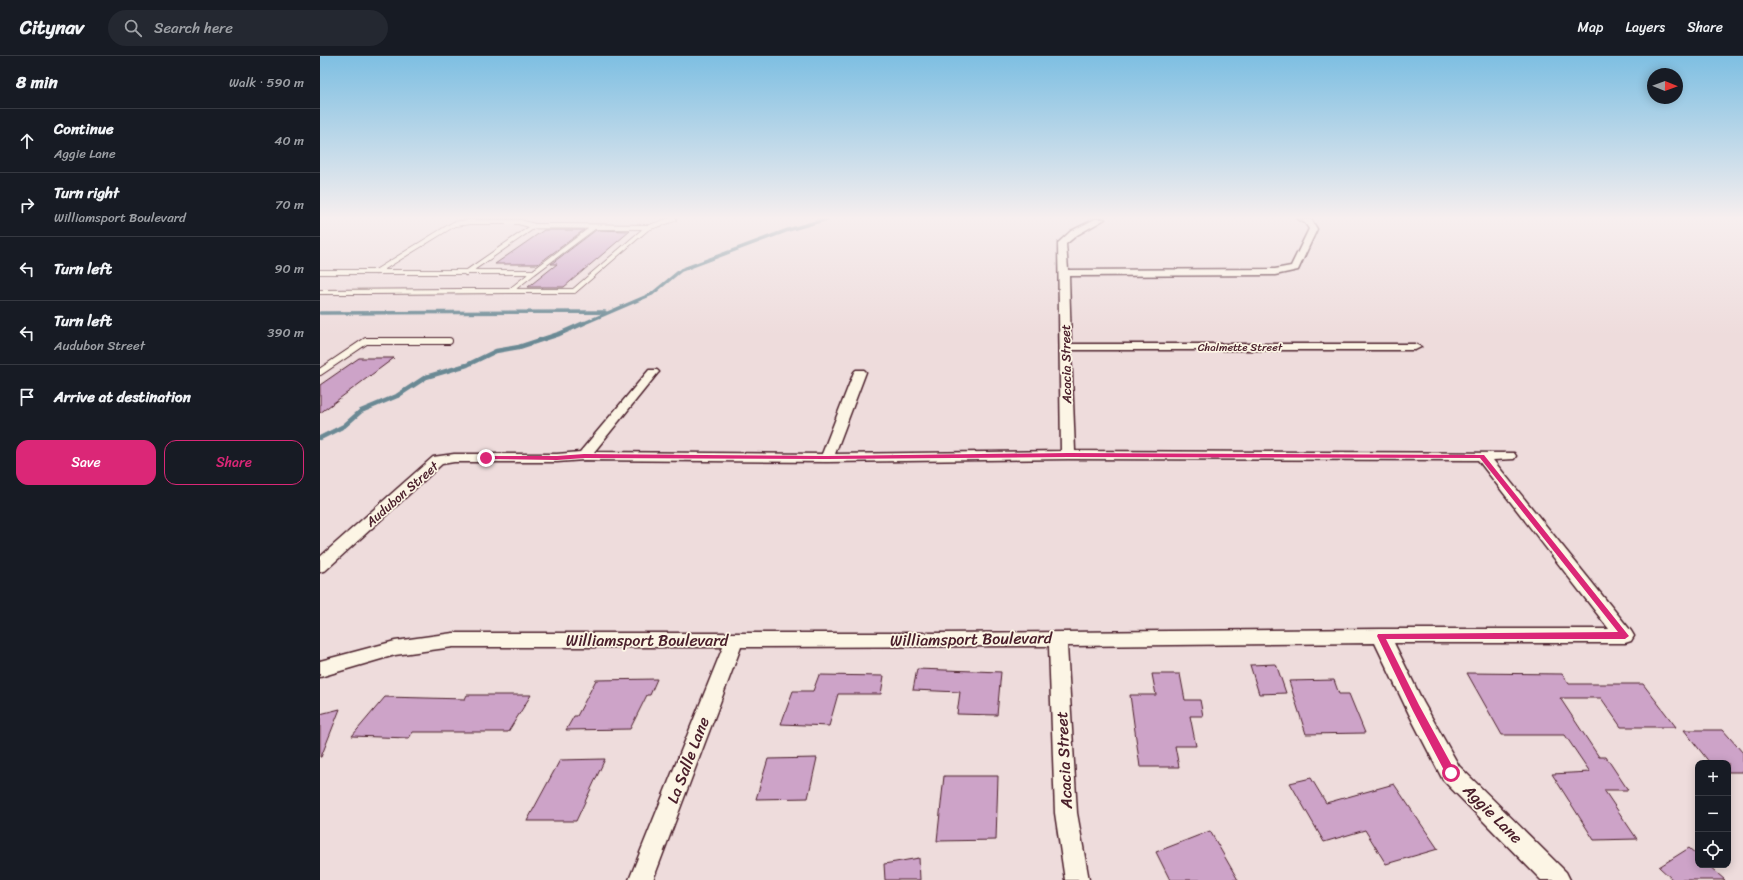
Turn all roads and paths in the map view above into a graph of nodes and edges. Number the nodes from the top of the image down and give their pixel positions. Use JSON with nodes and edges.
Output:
{"nodes":[{"id":1,"x":399,"y":257,"type":"edge"},
{"id":2,"x":488,"y":257,"type":"edge"},
{"id":3,"x":553,"y":257,"type":"edge"},
{"id":4,"x":614,"y":257,"type":"edge"},
{"id":5,"x":1063,"y":257,"type":"edge"},
{"id":6,"x":1300,"y":257,"type":"edge"},
{"id":7,"x":320,"y":272,"type":"edge"},
{"id":8,"x":375,"y":272,"type":"junction"},
{"id":9,"x":534,"y":272,"type":"junction"},
{"id":10,"x":466,"y":273,"type":"junction"},
{"id":11,"x":1064,"y":273,"type":"junction"},
{"id":12,"x":510,"y":291,"type":"junction"},
{"id":13,"x":320,"y":292,"type":"edge"},
{"id":14,"x":449,"y":341,"type":"dead end"},
{"id":15,"x":1415,"y":347,"type":"dead end"},
{"id":16,"x":1066,"y":348,"type":"junction"},
{"id":17,"x":320,"y":372,"type":"edge"},
{"id":18,"x":653,"y":372,"type":"dead end"},
{"id":19,"x":860,"y":372,"type":"dead end"},
{"id":20,"x":1068,"y":455,"type":"junction"},
{"id":21,"x":584,"y":456,"type":"junction"},
{"id":22,"x":1482,"y":456,"type":"junction"},
{"id":23,"x":1509,"y":456,"type":"dead end"},
{"id":24,"x":827,"y":458,"type":"junction"},
{"id":25,"x":320,"y":566,"type":"edge"},
{"id":26,"x":1381,"y":636,"type":"junction"},
{"id":27,"x":1058,"y":638,"type":"junction"},
{"id":28,"x":735,"y":640,"type":"junction"},
{"id":29,"x":320,"y":669,"type":"edge"},
{"id":30,"x":641,"y":880,"type":"edge"},
{"id":31,"x":1077,"y":880,"type":"edge"},
{"id":32,"x":1558,"y":880,"type":"edge"}],
"edges":[{"from":1,"to":8,"type":"lane"},
{"from":2,"to":10,"type":"lane"},
{"from":3,"to":9,"type":"lane"},
{"from":4,"to":12,"type":"lane"},
{"from":5,"to":11,"type":"street","name":"Acacia Street"},
{"from":6,"to":11,"type":"street"},
{"from":7,"to":8,"type":"lane"},
{"from":8,"to":10,"type":"lane"},
{"from":9,"to":10,"type":"lane"},
{"from":9,"to":12,"type":"lane"},
{"from":11,"to":16,"type":"street","name":"Acacia Street"},
{"from":12,"to":13,"type":"lane"},
{"from":14,"to":17,"type":"lane"},
{"from":15,"to":16,"type":"street","name":"Chalmette Street"},
{"from":16,"to":20,"type":"street","name":"Acacia Street"},
{"from":18,"to":21,"type":"street"},
{"from":19,"to":24,"type":"street"},
{"from":20,"to":22,"type":"street","name":"Audubon Street"},
{"from":20,"to":24,"type":"street","name":"Audubon Street"},
{"from":21,"to":24,"type":"street","name":"Audubon Street"},
{"from":21,"to":25,"type":"street","name":"Audubon Street"},
{"from":22,"to":23,"type":"street","name":"Audubon Street"},
{"from":22,"to":26,"type":"street","name":"Williamsport Boulevard"},
{"from":26,"to":27,"type":"street","name":"Williamsport Boulevard"},
{"from":26,"to":32,"type":"street","name":"Aggie Lane"},
{"from":27,"to":28,"type":"street","name":"Williamsport Boulevard"},
{"from":27,"to":31,"type":"street","name":"Acacia Street"},
{"from":28,"to":29,"type":"street","name":"Williamsport Boulevard"},
{"from":28,"to":30,"type":"street","name":"La Salle Lane"}]}
